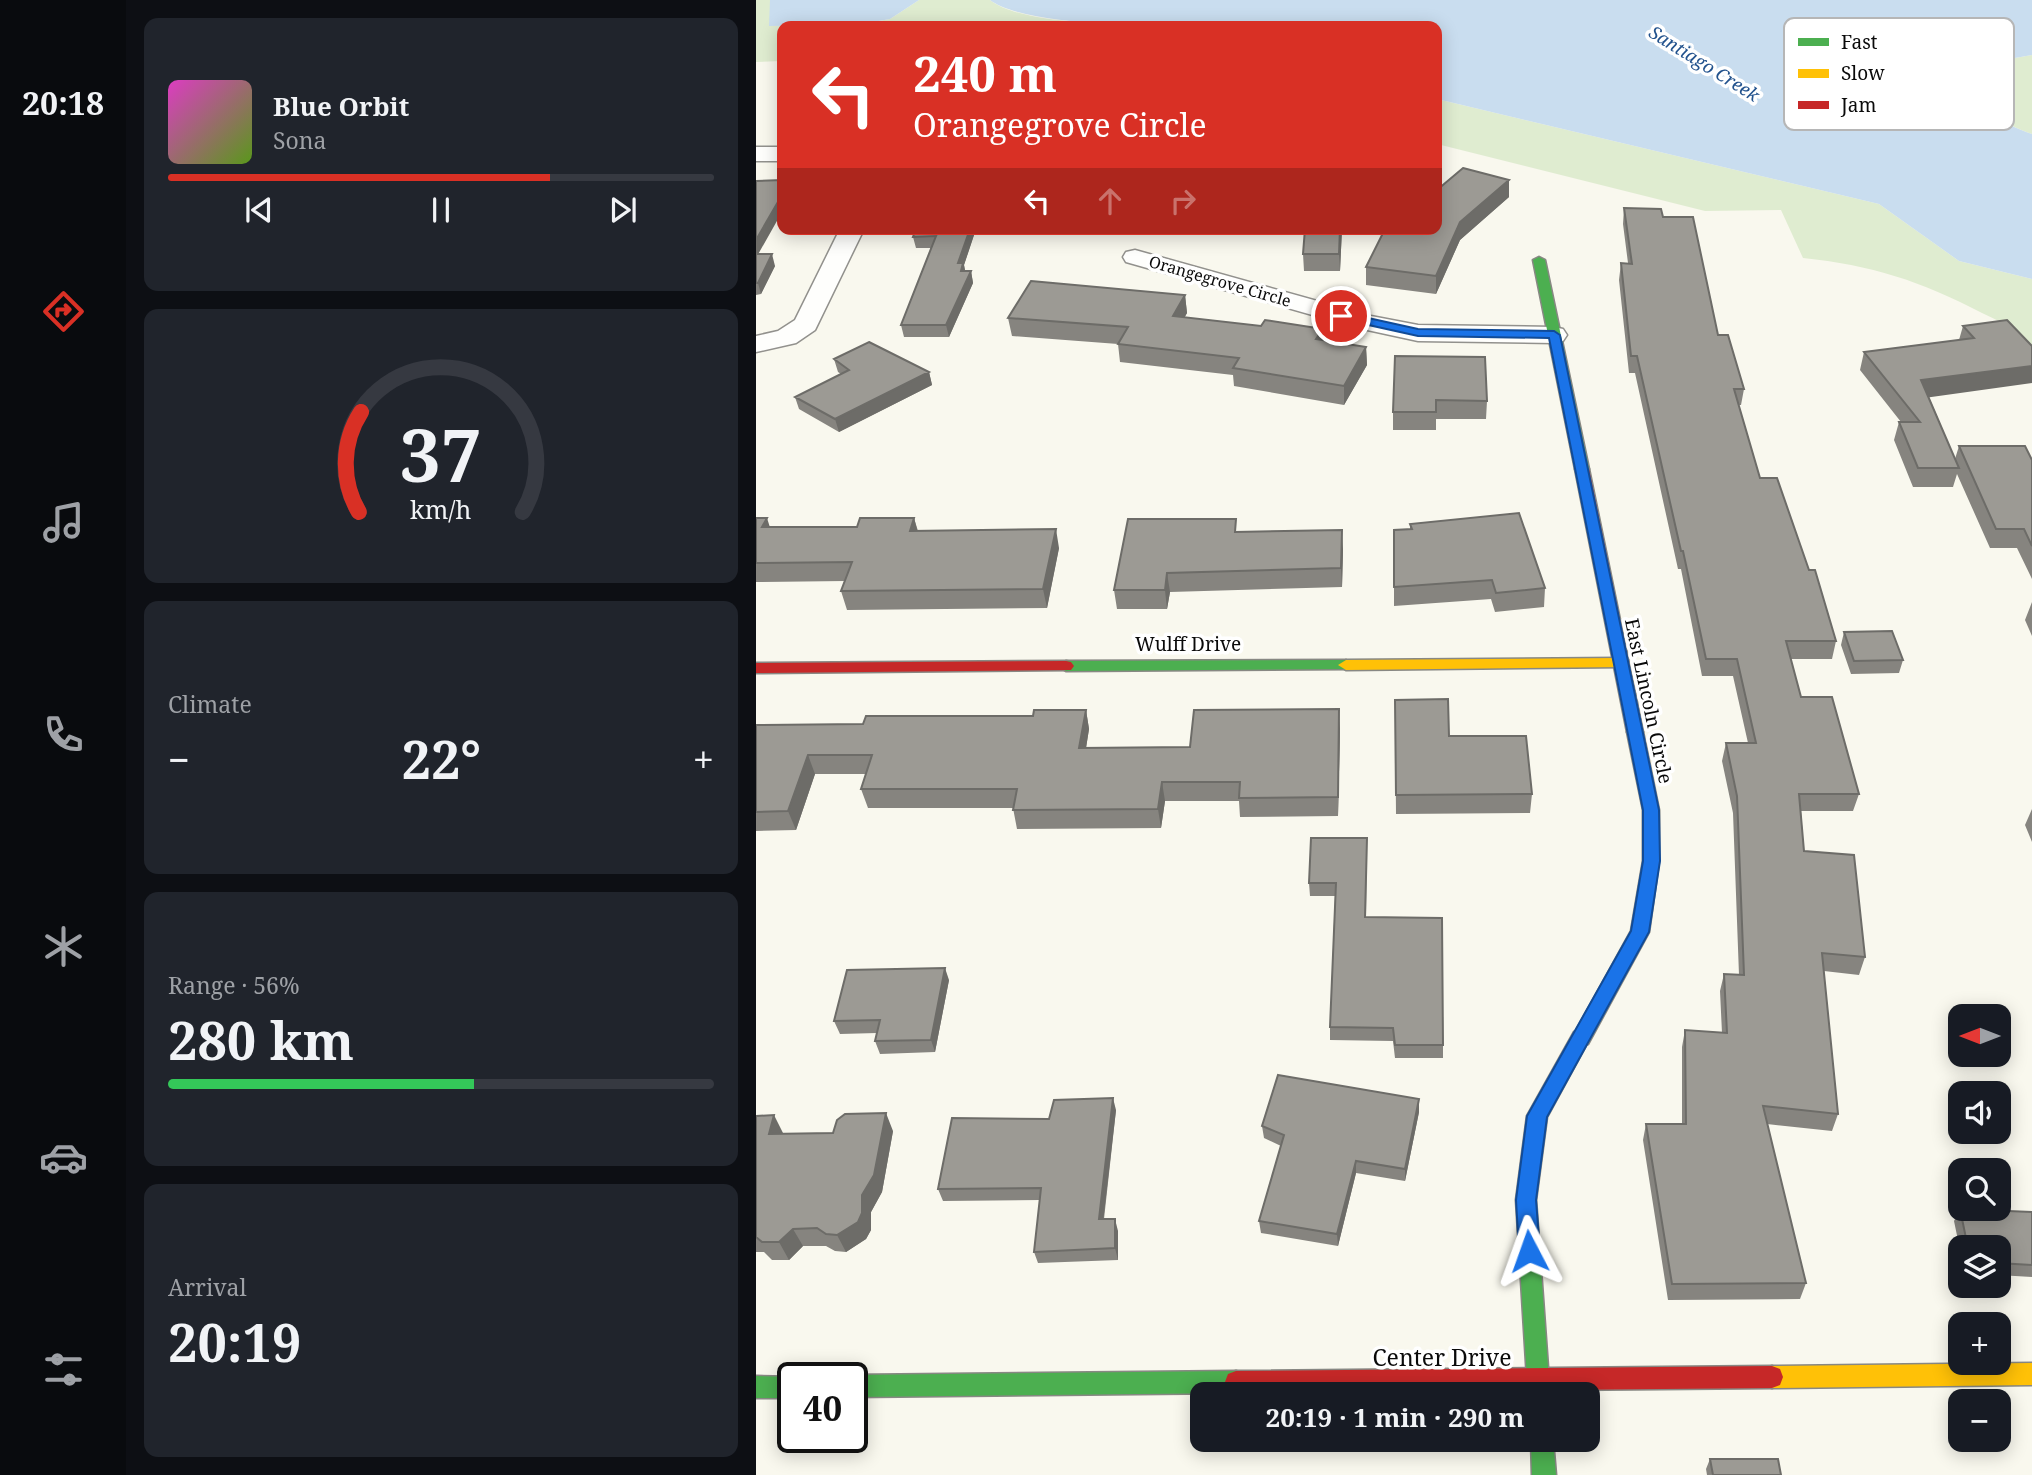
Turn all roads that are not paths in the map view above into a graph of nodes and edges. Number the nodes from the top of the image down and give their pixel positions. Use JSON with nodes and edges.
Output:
{"nodes":[{"id":1,"x":756,"y":154,"type":"edge"},
{"id":2,"x":777,"y":154,"type":"edge"},
{"id":3,"x":849,"y":235,"type":"edge"},
{"id":4,"x":1135,"y":257,"type":"dead end"},
{"id":5,"x":1539,"y":260,"type":"dead end"},
{"id":6,"x":1554,"y":335,"type":"junction"},
{"id":7,"x":756,"y":344,"type":"edge"},
{"id":8,"x":1619,"y":663,"type":"junction"},
{"id":9,"x":756,"y":668,"type":"edge"},
{"id":10,"x":2032,"y":1374,"type":"edge"},
{"id":11,"x":1538,"y":1382,"type":"edge"},
{"id":12,"x":868,"y":1386,"type":"edge"},
{"id":13,"x":1600,"y":1386,"type":"edge"},
{"id":14,"x":756,"y":1387,"type":"edge"},
{"id":15,"x":777,"y":1387,"type":"edge"},
{"id":16,"x":1190,"y":1387,"type":"edge"},
{"id":17,"x":1543,"y":1452,"type":"edge"},
{"id":18,"x":1544,"y":1475,"type":"edge"}],
"edges":[{"from":1,"to":2,"type":"street"},
{"from":3,"to":7,"type":"street"},
{"from":4,"to":6,"type":"street","name":"Orangegrove Circle"},
{"from":5,"to":6,"type":"street","name":"East Lincoln Circle"},
{"from":6,"to":8,"type":"street","name":"East Lincoln Circle"},
{"from":8,"to":9,"type":"street","name":"Wulff Drive"},
{"from":8,"to":11,"type":"street","name":"East Lincoln Circle"},
{"from":10,"to":13,"type":"street","name":"Center Drive"},
{"from":12,"to":16,"type":"street","name":"Center Drive"},
{"from":14,"to":15,"type":"street"},
{"from":17,"to":18,"type":"street"}]}
